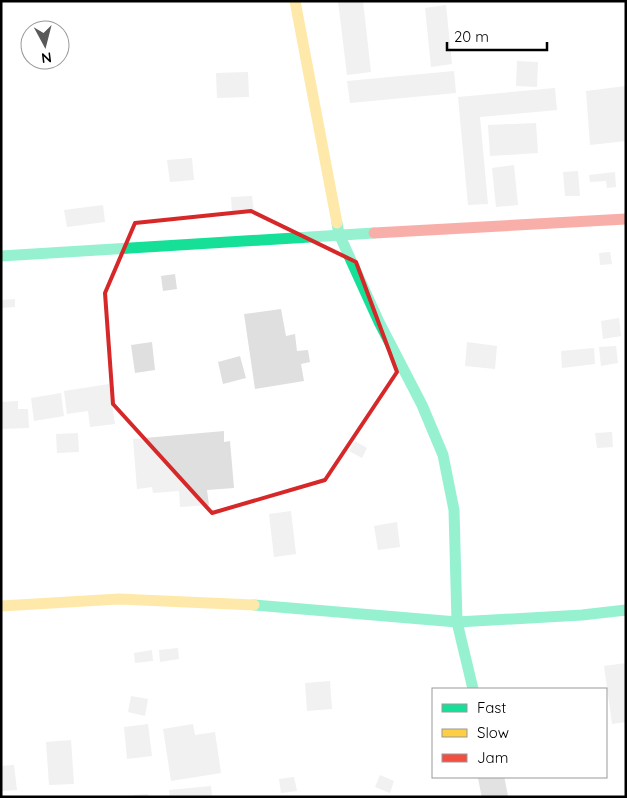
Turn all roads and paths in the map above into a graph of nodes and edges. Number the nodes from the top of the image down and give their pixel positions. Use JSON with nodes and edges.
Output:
{"nodes":[{"id":1,"x":295,"y":1,"type":"edge"},
{"id":2,"x":626,"y":219,"type":"edge"},
{"id":3,"x":339,"y":234,"type":"junction"},
{"id":4,"x":1,"y":256,"type":"edge"},
{"id":5,"x":1,"y":606,"type":"edge"},
{"id":6,"x":626,"y":610,"type":"edge"},
{"id":7,"x":457,"y":622,"type":"junction"},
{"id":8,"x":473,"y":688,"type":"edge"},
{"id":9,"x":491,"y":778,"type":"edge"},
{"id":10,"x":495,"y":797,"type":"edge"}],
"edges":[{"from":1,"to":3,"type":"street"},
{"from":2,"to":3,"type":"street"},
{"from":3,"to":4,"type":"street"},
{"from":3,"to":7,"type":"street"},
{"from":5,"to":7,"type":"street"},
{"from":6,"to":7,"type":"street"},
{"from":7,"to":8,"type":"street"},
{"from":9,"to":10,"type":"street"}]}
